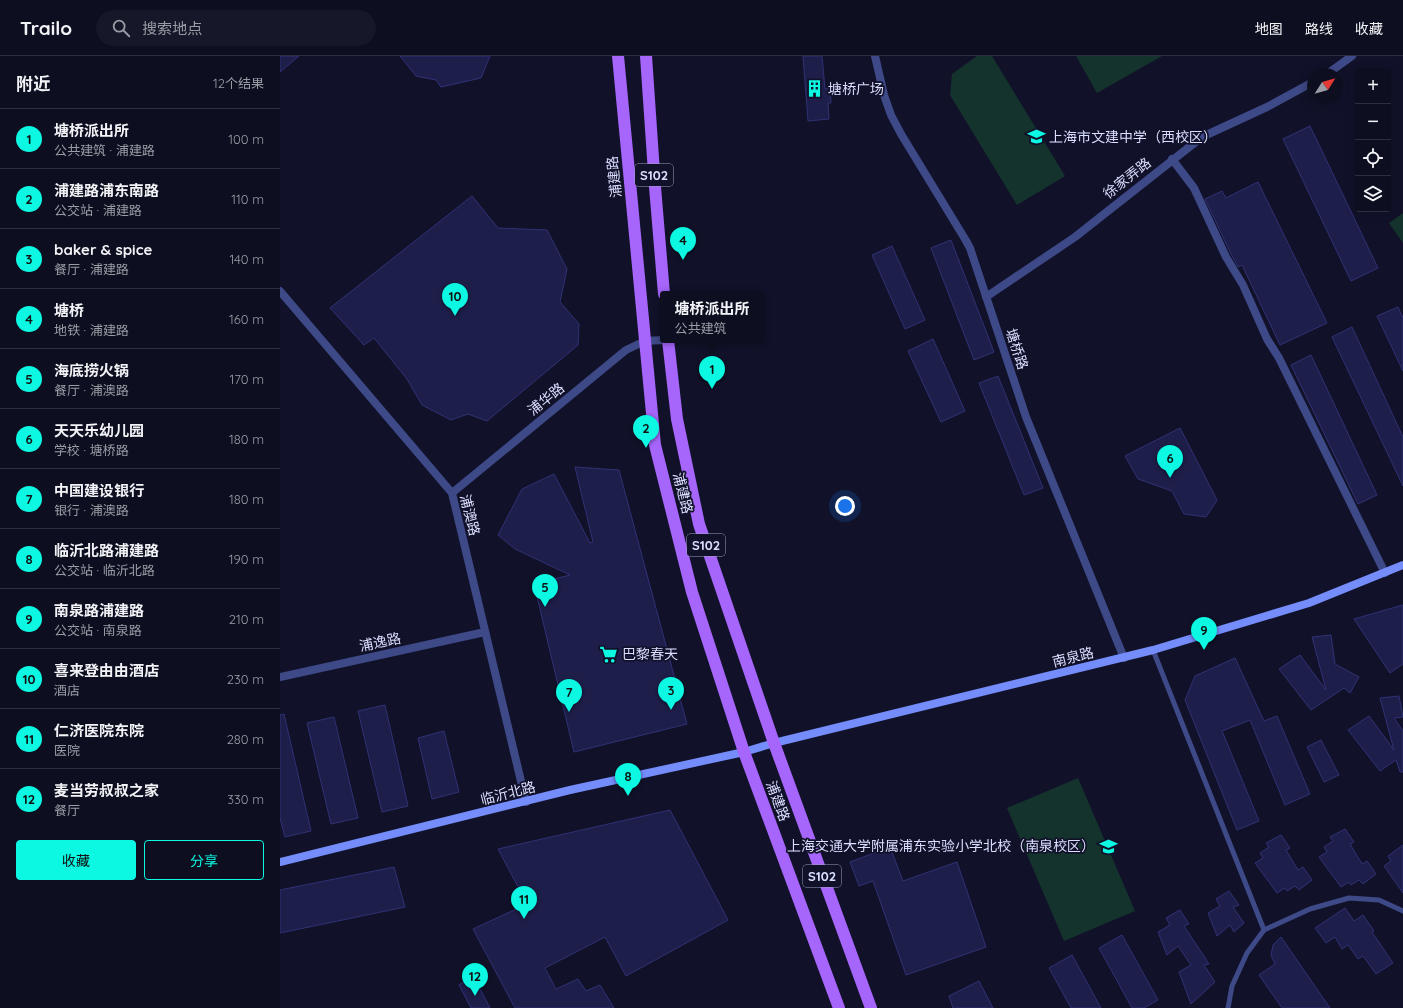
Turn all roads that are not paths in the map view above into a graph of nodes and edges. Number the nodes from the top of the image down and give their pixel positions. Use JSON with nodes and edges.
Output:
{"nodes":[{"id":1,"x":618,"y":56,"type":"edge"},
{"id":2,"x":646,"y":56,"type":"edge"},
{"id":3,"x":875,"y":56,"type":"edge"},
{"id":4,"x":1352,"y":56,"type":"edge"},
{"id":5,"x":1335,"y":68,"type":"edge"},
{"id":6,"x":1307,"y":85,"type":"edge"},
{"id":7,"x":1172,"y":159,"type":"junction"},
{"id":8,"x":280,"y":291,"type":"edge"},
{"id":9,"x":664,"y":291,"type":"edge"},
{"id":10,"x":986,"y":297,"type":"junction"},
{"id":11,"x":660,"y":340,"type":"edge"},
{"id":12,"x":645,"y":341,"type":"junction"},
{"id":13,"x":668,"y":343,"type":"edge"},
{"id":14,"x":452,"y":493,"type":"junction"},
{"id":15,"x":1403,"y":565,"type":"edge"},
{"id":16,"x":1385,"y":573,"type":"junction"},
{"id":17,"x":485,"y":632,"type":"junction"},
{"id":18,"x":1153,"y":650,"type":"junction"},
{"id":19,"x":1124,"y":658,"type":"junction"},
{"id":20,"x":280,"y":677,"type":"edge"},
{"id":21,"x":774,"y":743,"type":"junction"},
{"id":22,"x":744,"y":752,"type":"junction"},
{"id":23,"x":526,"y":802,"type":"junction"},
{"id":24,"x":280,"y":862,"type":"edge"},
{"id":25,"x":1403,"y":911,"type":"edge"},
{"id":26,"x":1264,"y":930,"type":"junction"},
{"id":27,"x":839,"y":1008,"type":"edge"},
{"id":28,"x":871,"y":1008,"type":"edge"},
{"id":29,"x":1228,"y":1008,"type":"edge"}],
"edges":[{"from":1,"to":12,"type":"main road","name":"浦建路","number":"S102"},
{"from":2,"to":9,"type":"main road","number":"S102"},
{"from":3,"to":10,"type":"street","name":"塘桥路"},
{"from":4,"to":5,"type":"street"},
{"from":6,"to":7,"type":"street","name":"徐家弄路"},
{"from":7,"to":10,"type":"street","name":"徐家弄路"},
{"from":7,"to":16,"type":"street"},
{"from":8,"to":14,"type":"street","name":"浦澳路"},
{"from":10,"to":19,"type":"street","name":"塘桥路"},
{"from":11,"to":12,"type":"street","name":"浦华路"},
{"from":12,"to":14,"type":"street","name":"浦华路"},
{"from":12,"to":22,"type":"main road","name":"浦建路","number":"S102"},
{"from":13,"to":21,"type":"main road","name":"浦建路","number":"S102"},
{"from":14,"to":17,"type":"street","name":"浦澳路"},
{"from":15,"to":16,"type":"street","name":"南泉路"},
{"from":16,"to":18,"type":"street","name":"南泉路"},
{"from":17,"to":20,"type":"street","name":"浦逸路"},
{"from":17,"to":23,"type":"street","name":"浦澳路"},
{"from":18,"to":19,"type":"street","name":"南泉路"},
{"from":18,"to":26,"type":"lane"},
{"from":19,"to":21,"type":"street","name":"南泉路"},
{"from":21,"to":22,"type":"street","name":"南泉路"},
{"from":21,"to":28,"type":"main road","name":"浦建路","number":"S102"},
{"from":22,"to":23,"type":"street","name":"临沂北路"},
{"from":22,"to":27,"type":"main road","name":"浦建路","number":"S102"},
{"from":23,"to":24,"type":"street","name":"临沂北路"},
{"from":25,"to":26,"type":"lane"},
{"from":26,"to":29,"type":"lane"}]}
